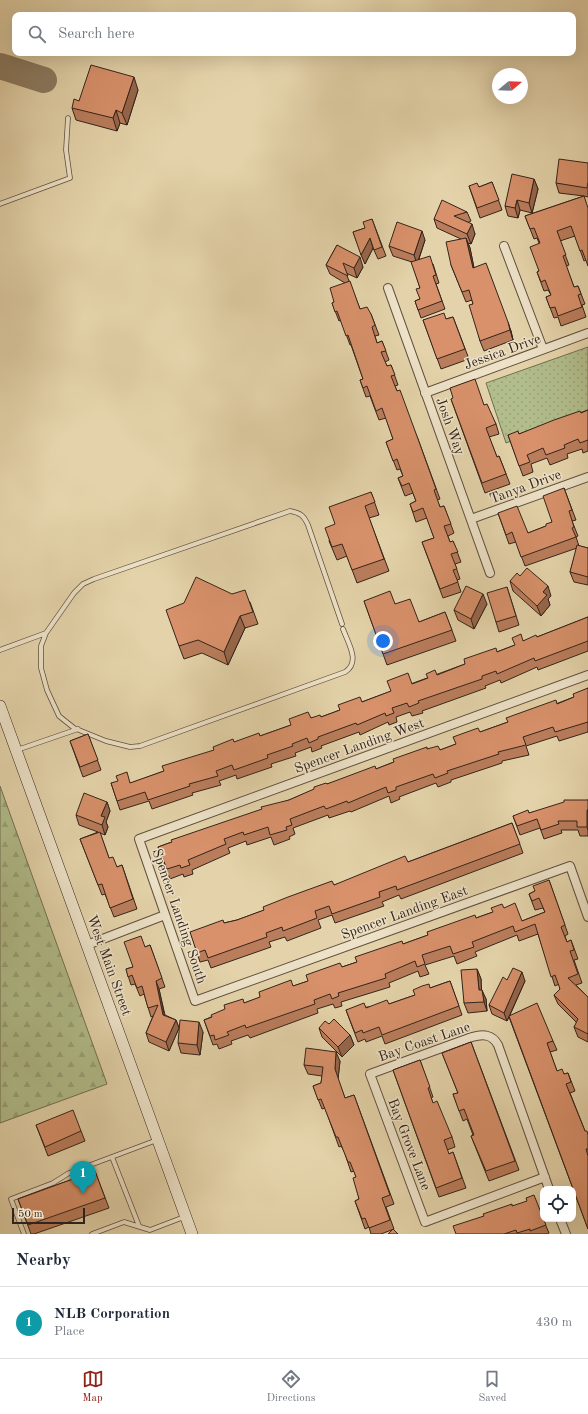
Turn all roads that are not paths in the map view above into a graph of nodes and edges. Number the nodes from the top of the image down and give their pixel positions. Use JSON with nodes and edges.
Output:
{"nodes":[{"id":1,"x":68,"y":118,"type":"dead end"},
{"id":2,"x":0,"y":204,"type":"edge"},
{"id":3,"x":504,"y":246,"type":"dead end"},
{"id":4,"x":388,"y":288,"type":"dead end"},
{"id":5,"x":588,"y":333,"type":"edge"},
{"id":6,"x":543,"y":349,"type":"junction"},
{"id":7,"x":425,"y":393,"type":"junction"},
{"id":8,"x":588,"y":478,"type":"edge"},
{"id":9,"x":471,"y":519,"type":"junction"},
{"id":10,"x":490,"y":573,"type":"dead end"},
{"id":11,"x":46,"y":633,"type":"junction"},
{"id":12,"x":0,"y":650,"type":"edge"},
{"id":13,"x":588,"y":675,"type":"edge"},
{"id":14,"x":0,"y":706,"type":"edge"},
{"id":15,"x":78,"y":729,"type":"junction"},
{"id":16,"x":16,"y":750,"type":"junction"},
{"id":17,"x":139,"y":839,"type":"joint"},
{"id":18,"x":165,"y":915,"type":"junction"},
{"id":19,"x":588,"y":917,"type":"edge"},
{"id":20,"x":87,"y":945,"type":"junction"},
{"id":21,"x":195,"y":1001,"type":"joint"},
{"id":22,"x":370,"y":1074,"type":"joint"},
{"id":23,"x":158,"y":1140,"type":"junction"},
{"id":24,"x":112,"y":1157,"type":"junction"},
{"id":25,"x":545,"y":1177,"type":"junction"},
{"id":26,"x":548,"y":1186,"type":"edge"},
{"id":27,"x":185,"y":1216,"type":"junction"},
{"id":28,"x":561,"y":1222,"type":"edge"},
{"id":29,"x":139,"y":1226,"type":"junction"},
{"id":30,"x":24,"y":1234,"type":"edge"},
{"id":31,"x":92,"y":1234,"type":"edge"},
{"id":32,"x":192,"y":1234,"type":"edge"},
{"id":33,"x":566,"y":1234,"type":"edge"}],
"edges":[{"from":1,"to":2,"type":"lane"},
{"from":3,"to":6,"type":"street"},
{"from":4,"to":7,"type":"street","name":"Josh Way"},
{"from":5,"to":6,"type":"street","name":"Jessica Drive"},
{"from":6,"to":7,"type":"street","name":"Jessica Drive"},
{"from":7,"to":9,"type":"street","name":"Josh Way"},
{"from":8,"to":9,"type":"street","name":"Tanya Drive"},
{"from":9,"to":10,"type":"street","name":"Josh Way"},
{"from":11,"to":12,"type":"lane"},
{"from":11,"to":15,"type":"lane"},
{"from":11,"to":15,"type":"lane"},
{"from":13,"to":17,"type":"street","name":"Spencer Landing West"},
{"from":14,"to":16,"type":"main road","name":"West Main Street"},
{"from":15,"to":16,"type":"lane"},
{"from":16,"to":20,"type":"main road","name":"West Main Street"},
{"from":17,"to":18,"type":"street","name":"Spencer Landing South"},
{"from":18,"to":20,"type":"street"},
{"from":18,"to":21,"type":"street","name":"Spencer Landing South"},
{"from":19,"to":21,"type":"street","name":"Spencer Landing East"},
{"from":20,"to":23,"type":"main road","name":"West Main Street"},
{"from":22,"to":25,"type":"street","name":"Bay Coast Lane"},
{"from":22,"to":25,"type":"street","name":"Bay Grove Lane"},
{"from":23,"to":24,"type":"lane"},
{"from":23,"to":27,"type":"main road","name":"West Main Street"},
{"from":24,"to":29,"type":"lane"},
{"from":24,"to":30,"type":"lane"},
{"from":25,"to":26,"type":"street"},
{"from":27,"to":29,"type":"lane"},
{"from":27,"to":32,"type":"main road","name":"West Main Street"},
{"from":28,"to":33,"type":"street"},
{"from":29,"to":31,"type":"lane"}]}
